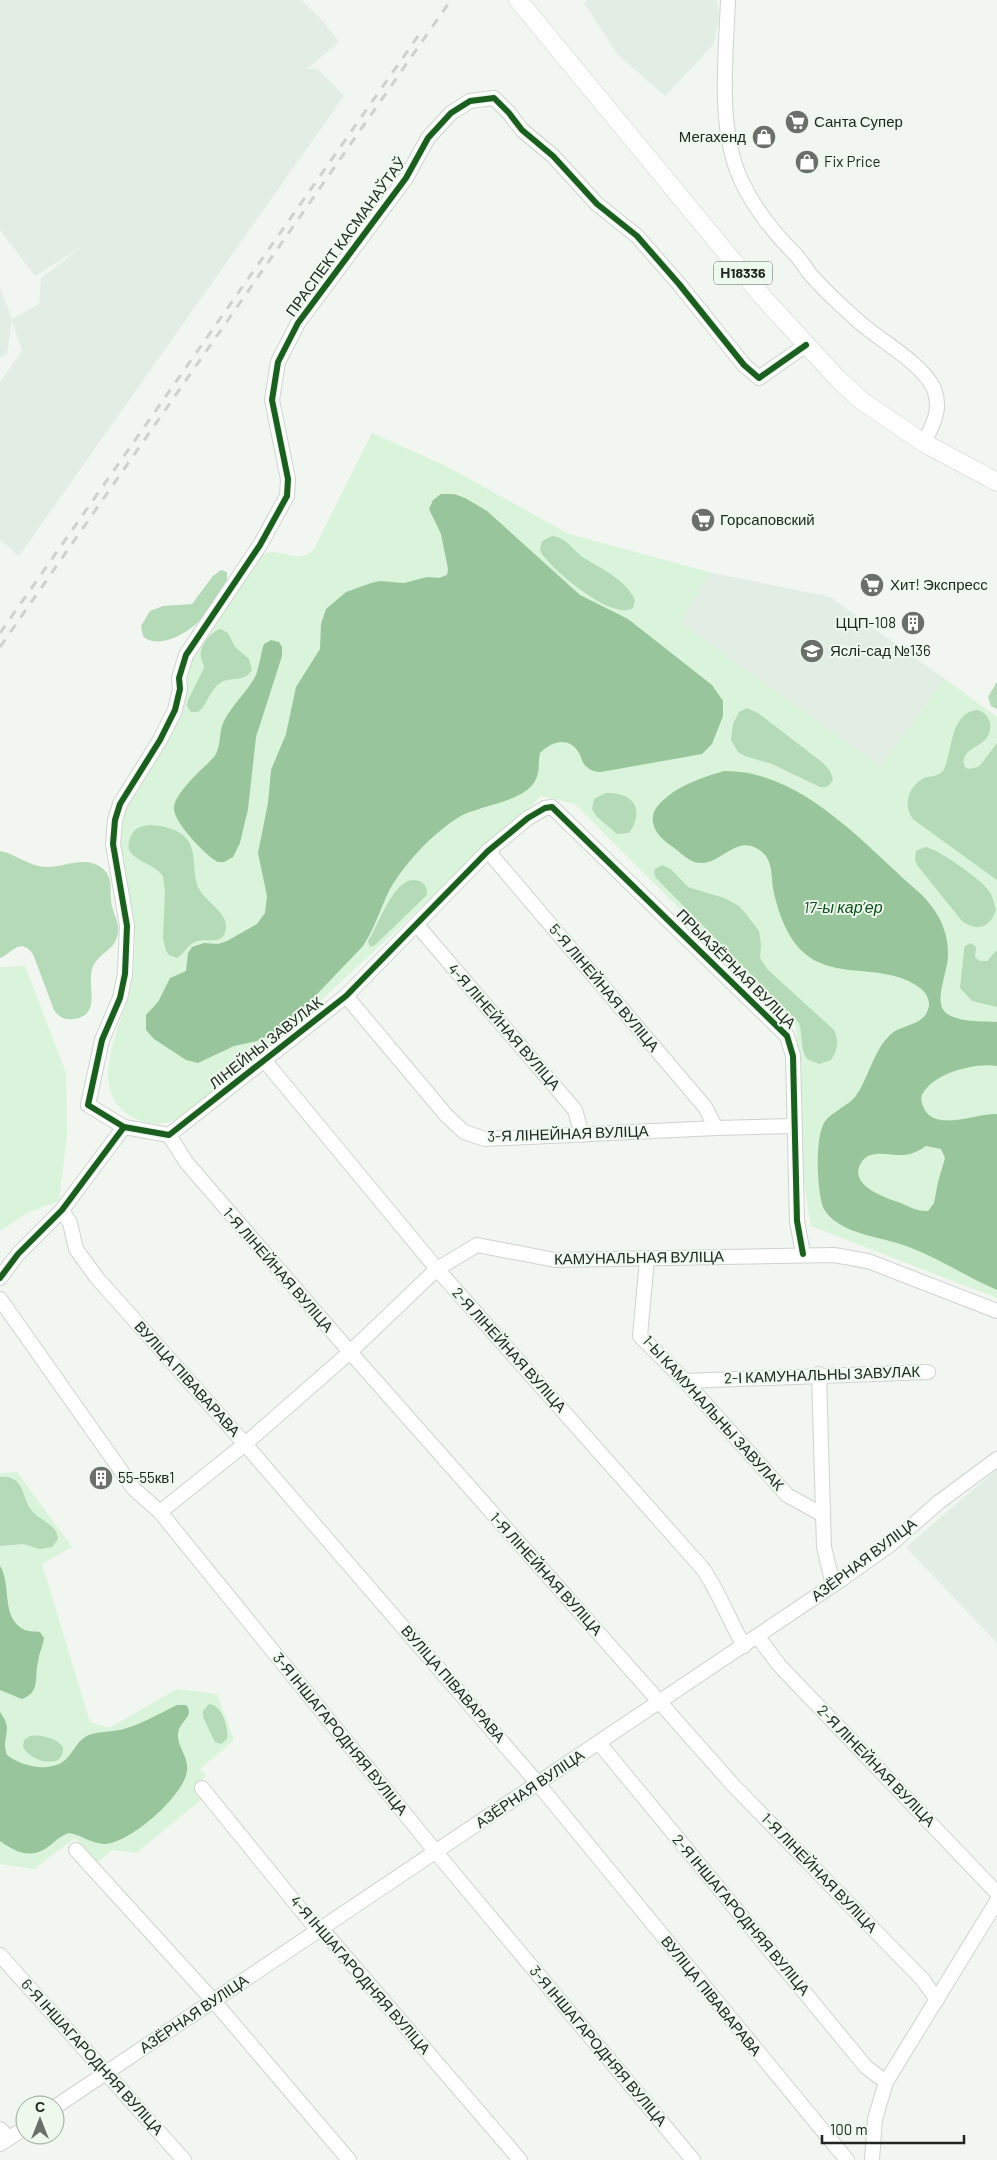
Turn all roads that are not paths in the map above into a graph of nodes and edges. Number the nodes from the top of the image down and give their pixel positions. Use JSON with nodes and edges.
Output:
{"nodes":[{"id":1,"x":518,"y":0,"type":"edge"},
{"id":2,"x":728,"y":0,"type":"edge"},
{"id":3,"x":806,"y":345,"type":"junction"},
{"id":4,"x":924,"y":443,"type":"junction"},
{"id":5,"x":997,"y":482,"type":"edge"},
{"id":6,"x":552,"y":807,"type":"joint"},
{"id":7,"x":488,"y":851,"type":"junction"},
{"id":8,"x":417,"y":925,"type":"junction"},
{"id":9,"x":346,"y":996,"type":"junction"},
{"id":10,"x":264,"y":1060,"type":"junction"},
{"id":11,"x":794,"y":1126,"type":"junction"},
{"id":12,"x":124,"y":1127,"type":"junction"},
{"id":13,"x":716,"y":1128,"type":"junction"},
{"id":14,"x":582,"y":1135,"type":"junction"},
{"id":15,"x":169,"y":1136,"type":"junction"},
{"id":16,"x":62,"y":1210,"type":"junction"},
{"id":17,"x":803,"y":1254,"type":"junction"},
{"id":18,"x":647,"y":1260,"type":"junction"},
{"id":19,"x":438,"y":1269,"type":"junction"},
{"id":20,"x":0,"y":1278,"type":"edge"},
{"id":21,"x":0,"y":1299,"type":"edge"},
{"id":22,"x":997,"y":1311,"type":"edge"},
{"id":23,"x":350,"y":1352,"type":"junction"},
{"id":24,"x":928,"y":1372,"type":"dead end"},
{"id":25,"x":820,"y":1374,"type":"junction"},
{"id":26,"x":685,"y":1381,"type":"junction"},
{"id":27,"x":245,"y":1444,"type":"junction"},
{"id":28,"x":997,"y":1459,"type":"edge"},
{"id":29,"x":160,"y":1512,"type":"junction"},
{"id":30,"x":823,"y":1515,"type":"junction"},
{"id":31,"x":833,"y":1585,"type":"junction"},
{"id":32,"x":758,"y":1637,"type":"junction"},
{"id":33,"x":744,"y":1646,"type":"junction"},
{"id":34,"x":660,"y":1702,"type":"junction"},
{"id":35,"x":600,"y":1743,"type":"junction"},
{"id":36,"x":538,"y":1784,"type":"junction"},
{"id":37,"x":202,"y":1788,"type":"dead end"},
{"id":38,"x":76,"y":1850,"type":"dead end"},
{"id":39,"x":436,"y":1852,"type":"junction"},
{"id":40,"x":997,"y":1893,"type":"edge"},
{"id":41,"x":997,"y":1901,"type":"edge"},
{"id":42,"x":320,"y":1930,"type":"junction"},
{"id":43,"x":0,"y":1955,"type":"edge"},
{"id":44,"x":937,"y":2000,"type":"junction"},
{"id":45,"x":213,"y":2002,"type":"junction"},
{"id":46,"x":107,"y":2072,"type":"junction"},
{"id":47,"x":886,"y":2082,"type":"junction"},
{"id":48,"x":65,"y":2101,"type":"edge"},
{"id":49,"x":15,"y":2132,"type":"edge"},
{"id":50,"x":3,"y":2137,"type":"edge"},
{"id":51,"x":184,"y":2160,"type":"edge"},
{"id":52,"x":349,"y":2160,"type":"edge"},
{"id":53,"x":520,"y":2160,"type":"edge"},
{"id":54,"x":693,"y":2160,"type":"edge"},
{"id":55,"x":847,"y":2160,"type":"edge"},
{"id":56,"x":872,"y":2160,"type":"edge"}],
"edges":[{"from":1,"to":3,"type":"main road","number":"Н18336"},
{"from":2,"to":4,"type":"street"},
{"from":3,"to":4,"type":"main road","number":"Н18336"},
{"from":3,"to":12,"type":"street","name":"ПРАСПЕКТ КАСМАНАЎТАЎ"},
{"from":4,"to":5,"type":"main road","number":"Н18336"},
{"from":6,"to":7,"type":"street","name":"ЛІНЕЙНЫ ЗАВУЛАК"},
{"from":6,"to":11,"type":"street","name":"ПРЫАЗЁРНАЯ ВУЛІЦА"},
{"from":7,"to":8,"type":"street","name":"ЛІНЕЙНЫ ЗАВУЛАК"},
{"from":7,"to":13,"type":"street","name":"5-Я ЛІНЕЙНАЯ ВУЛІЦА"},
{"from":8,"to":9,"type":"street","name":"ЛІНЕЙНЫ ЗАВУЛАК"},
{"from":8,"to":14,"type":"street","name":"4-Я ЛІНЕЙНАЯ ВУЛІЦА"},
{"from":9,"to":10,"type":"street","name":"ЛІНЕЙНЫ ЗАВУЛАК"},
{"from":9,"to":14,"type":"street","name":"3-Я ЛІНЕЙНАЯ ВУЛІЦА"},
{"from":10,"to":15,"type":"street","name":"ЛІНЕЙНЫ ЗАВУЛАК"},
{"from":10,"to":19,"type":"street","name":"2-Я ЛІНЕЙНАЯ ВУЛІЦА"},
{"from":11,"to":13,"type":"street","name":"3-Я ЛІНЕЙНАЯ ВУЛІЦА"},
{"from":11,"to":17,"type":"street","name":"ПРЫАЗЁРНАЯ ВУЛІЦА"},
{"from":12,"to":15,"type":"street"},
{"from":12,"to":16,"type":"street"},
{"from":13,"to":14,"type":"street","name":"3-Я ЛІНЕЙНАЯ ВУЛІЦА"},
{"from":15,"to":23,"type":"street","name":"1-Я ЛІНЕЙНАЯ ВУЛІЦА"},
{"from":16,"to":20,"type":"street"},
{"from":16,"to":27,"type":"street","name":"ВУЛІЦА ПІВАВАРАВА"},
{"from":17,"to":18,"type":"street","name":"КАМУНАЛЬНАЯ ВУЛІЦА"},
{"from":17,"to":22,"type":"street","name":"КАМУНАЛЬНАЯ ВУЛІЦА"},
{"from":18,"to":19,"type":"street","name":"КАМУНАЛЬНАЯ ВУЛІЦА"},
{"from":18,"to":26,"type":"street","name":"1-Ы КАМУНАЛЬНЫ ЗАВУЛАК"},
{"from":19,"to":23,"type":"street","name":"КАМУНАЛЬНАЯ ВУЛІЦА"},
{"from":19,"to":33,"type":"street","name":"2-Я ЛІНЕЙНАЯ ВУЛІЦА"},
{"from":21,"to":29,"type":"street","name":"3-Я ІНШАГАРОДНЯЯ ВУЛІЦА"},
{"from":23,"to":27,"type":"street","name":"КАМУНАЛЬНАЯ ВУЛІЦА"},
{"from":23,"to":34,"type":"street","name":"1-Я ЛІНЕЙНАЯ ВУЛІЦА"},
{"from":24,"to":25,"type":"street","name":"2-І КАМУНАЛЬНЫ ЗАВУЛАК"},
{"from":25,"to":26,"type":"street","name":"2-І КАМУНАЛЬНЫ ЗАВУЛАК"},
{"from":25,"to":30,"type":"street"},
{"from":26,"to":30,"type":"street","name":"1-Ы КАМУНАЛЬНЫ ЗАВУЛАК"},
{"from":27,"to":29,"type":"street","name":"КАМУНАЛЬНАЯ ВУЛІЦА"},
{"from":27,"to":36,"type":"street","name":"ВУЛІЦА ПІВАВАРАВА"},
{"from":28,"to":31,"type":"street","name":"АЗЁРНАЯ ВУЛІЦА"},
{"from":29,"to":39,"type":"street","name":"3-Я ІНШАГАРОДНЯЯ ВУЛІЦА"},
{"from":30,"to":31,"type":"street"},
{"from":31,"to":32,"type":"street","name":"АЗЁРНАЯ ВУЛІЦА"},
{"from":32,"to":33,"type":"street","name":"АЗЁРНАЯ ВУЛІЦА"},
{"from":32,"to":40,"type":"street","name":"2-Я ЛІНЕЙНАЯ ВУЛІЦА"},
{"from":33,"to":34,"type":"street","name":"АЗЁРНАЯ ВУЛІЦА"},
{"from":34,"to":35,"type":"street","name":"АЗЁРНАЯ ВУЛІЦА"},
{"from":34,"to":44,"type":"street","name":"1-Я ЛІНЕЙНАЯ ВУЛІЦА"},
{"from":35,"to":36,"type":"street","name":"АЗЁРНАЯ ВУЛІЦА"},
{"from":35,"to":47,"type":"street","name":"2-Я ІНШАГАРОДНЯЯ ВУЛІЦА"},
{"from":36,"to":39,"type":"street","name":"АЗЁРНАЯ ВУЛІЦА"},
{"from":36,"to":55,"type":"street","name":"ВУЛІЦА ПІВАВАРАВА"},
{"from":37,"to":42,"type":"street","name":"4-Я ІНШАГАРОДНЯЯ ВУЛІЦА"},
{"from":38,"to":45,"type":"street"},
{"from":39,"to":42,"type":"street","name":"АЗЁРНАЯ ВУЛІЦА"},
{"from":39,"to":54,"type":"street","name":"3-Я ІНШАГАРОДНЯЯ ВУЛІЦА"},
{"from":41,"to":44,"type":"street"},
{"from":42,"to":45,"type":"street","name":"АЗЁРНАЯ ВУЛІЦА"},
{"from":42,"to":53,"type":"street","name":"4-Я ІНШАГАРОДНЯЯ ВУЛІЦА"},
{"from":43,"to":46,"type":"street","name":"6-Я ІНШАГАРОДНЯЯ ВУЛІЦА"},
{"from":44,"to":47,"type":"street"},
{"from":45,"to":46,"type":"street","name":"АЗЁРНАЯ ВУЛІЦА"},
{"from":45,"to":52,"type":"street"},
{"from":46,"to":48,"type":"street","name":"АЗЁРНАЯ ВУЛІЦА"},
{"from":46,"to":51,"type":"street","name":"6-Я ІНШАГАРОДНЯЯ ВУЛІЦА"},
{"from":47,"to":56,"type":"street"},
{"from":49,"to":50,"type":"street"}]}
